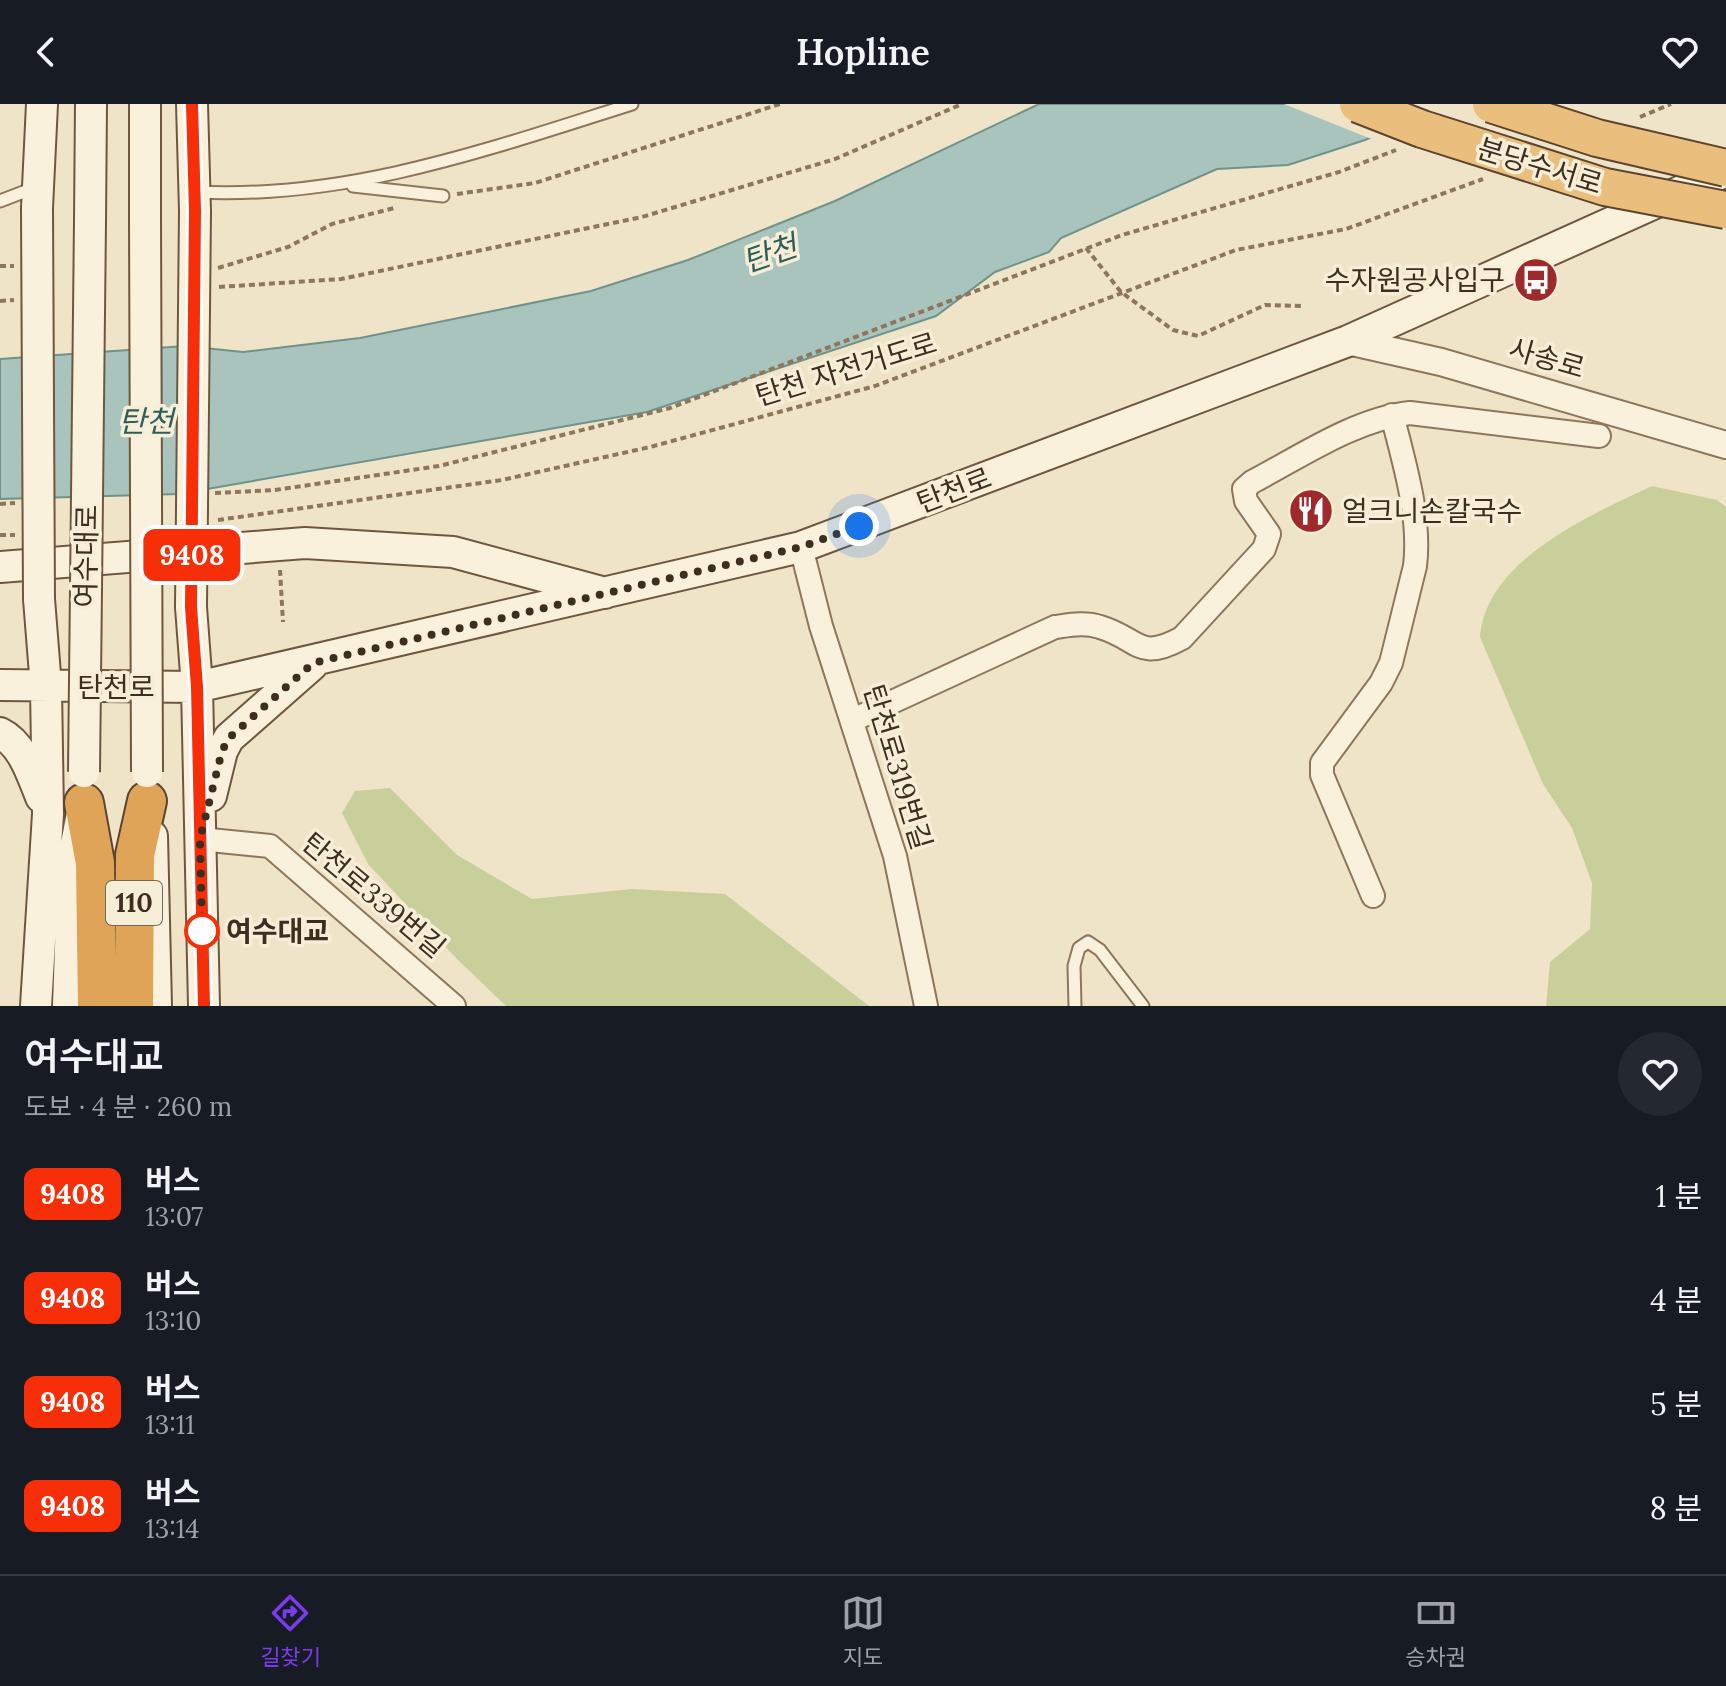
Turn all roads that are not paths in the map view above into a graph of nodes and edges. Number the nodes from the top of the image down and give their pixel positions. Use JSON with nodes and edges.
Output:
{"nodes":[{"id":1,"x":91,"y":104,"type":"edge"},
{"id":2,"x":145,"y":104,"type":"edge"},
{"id":3,"x":192,"y":104,"type":"edge"},
{"id":4,"x":632,"y":104,"type":"edge"},
{"id":5,"x":1358,"y":104,"type":"edge"},
{"id":6,"x":1491,"y":104,"type":"edge"},
{"id":7,"x":39,"y":107,"type":"edge"},
{"id":8,"x":1726,"y":170,"type":"edge"},
{"id":9,"x":345,"y":186,"type":"junction"},
{"id":10,"x":443,"y":196,"type":"dead end"},
{"id":11,"x":38,"y":197,"type":"junction"},
{"id":12,"x":0,"y":201,"type":"edge"},
{"id":13,"x":195,"y":202,"type":"junction"},
{"id":14,"x":1726,"y":210,"type":"edge"},
{"id":15,"x":1348,"y":341,"type":"junction"},
{"id":16,"x":1392,"y":415,"type":"junction"},
{"id":17,"x":1599,"y":436,"type":"dead end"},
{"id":18,"x":1726,"y":445,"type":"edge"},
{"id":19,"x":801,"y":547,"type":"junction"},
{"id":20,"x":0,"y":567,"type":"edge"},
{"id":21,"x":607,"y":594,"type":"junction"},
{"id":22,"x":313,"y":663,"type":"junction"},
{"id":23,"x":0,"y":685,"type":"edge"},
{"id":24,"x":46,"y":687,"type":"junction"},
{"id":25,"x":197,"y":687,"type":"junction"},
{"id":26,"x":853,"y":720,"type":"junction"},
{"id":27,"x":0,"y":733,"type":"edge"},
{"id":28,"x":147,"y":786,"type":"junction"},
{"id":29,"x":84,"y":788,"type":"junction"},
{"id":30,"x":48,"y":814,"type":"junction"},
{"id":31,"x":200,"y":839,"type":"junction"},
{"id":32,"x":1373,"y":896,"type":"dead end"},
{"id":33,"x":36,"y":1006,"type":"edge"},
{"id":34,"x":68,"y":1006,"type":"edge"},
{"id":35,"x":97,"y":1006,"type":"edge"},
{"id":36,"x":134,"y":1006,"type":"edge"},
{"id":37,"x":156,"y":1006,"type":"edge"},
{"id":38,"x":204,"y":1006,"type":"edge"},
{"id":39,"x":454,"y":1006,"type":"edge"},
{"id":40,"x":926,"y":1006,"type":"edge"},
{"id":41,"x":1075,"y":1006,"type":"edge"},
{"id":42,"x":1143,"y":1006,"type":"edge"}],
"edges":[{"from":1,"to":29,"type":"main road","name":"여수대로","bridge":true},
{"from":2,"to":28,"type":"main road","bridge":true},
{"from":3,"to":13,"type":"main road"},
{"from":4,"to":9,"type":"lane"},
{"from":5,"to":14,"type":"highway","name":"분당수서로","bridge":true},
{"from":6,"to":8,"type":"highway","name":"분당수서로","bridge":true},
{"from":7,"to":11,"type":"main road"},
{"from":8,"to":15,"type":"main road","name":"탄천로"},
{"from":9,"to":10,"type":"lane"},
{"from":9,"to":13,"type":"lane"},
{"from":11,"to":12,"type":"lane"},
{"from":11,"to":24,"type":"main road","bridge":true},
{"from":13,"to":25,"type":"main road","bridge":true},
{"from":15,"to":18,"type":"street","name":"사송로"},
{"from":15,"to":19,"type":"main road","name":"탄천로"},
{"from":16,"to":17,"type":"street"},
{"from":16,"to":26,"type":"street"},
{"from":16,"to":32,"type":"street"},
{"from":19,"to":21,"type":"main road","name":"탄천로"},
{"from":19,"to":26,"type":"street","name":"탄천로319번길"},
{"from":20,"to":21,"type":"main road"},
{"from":21,"to":22,"type":"main road","name":"탄천로"},
{"from":22,"to":25,"type":"main road","name":"탄천로"},
{"from":22,"to":31,"type":"main road"},
{"from":23,"to":24,"type":"main road","name":"탄천로"},
{"from":24,"to":25,"type":"main road","name":"탄천로"},
{"from":24,"to":30,"type":"main road"},
{"from":25,"to":31,"type":"main road"},
{"from":26,"to":40,"type":"street","name":"탄천로319번길"},
{"from":27,"to":30,"type":"main road"},
{"from":28,"to":36,"type":"highway","number":"110"},
{"from":28,"to":37,"type":"main road"},
{"from":29,"to":34,"type":"main road","name":"여수대로"},
{"from":29,"to":35,"type":"highway","number":"110"},
{"from":30,"to":33,"type":"main road"},
{"from":31,"to":38,"type":"main road"},
{"from":31,"to":39,"type":"street","name":"탄천로339번길"},
{"from":41,"to":42,"type":"lane"}]}
